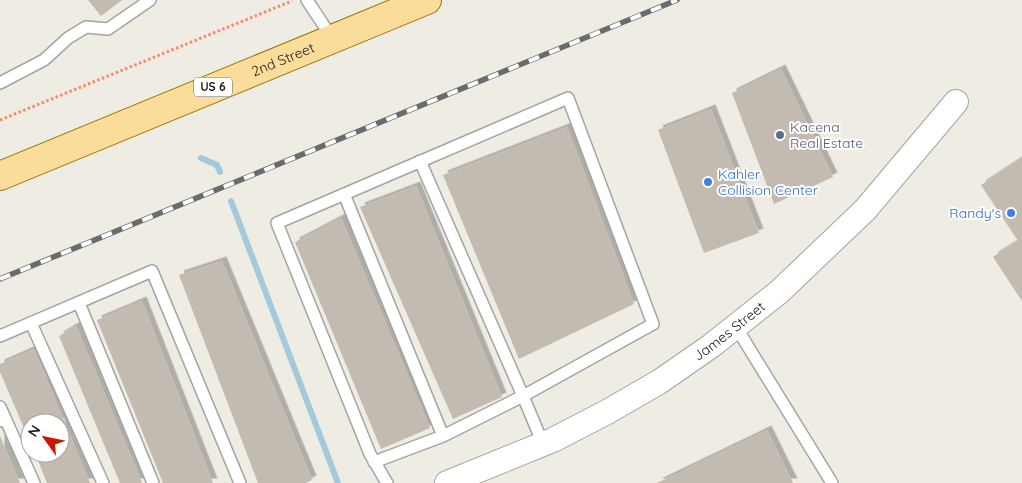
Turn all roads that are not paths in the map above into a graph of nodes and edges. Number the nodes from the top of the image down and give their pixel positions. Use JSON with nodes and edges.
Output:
{"nodes":[{"id":1,"x":150,"y":0,"type":"edge"},
{"id":2,"x":307,"y":0,"type":"edge"},
{"id":3,"x":427,"y":0,"type":"edge"},
{"id":4,"x":332,"y":38,"type":"junction"},
{"id":5,"x":0,"y":84,"type":"edge"},
{"id":6,"x":956,"y":102,"type":"dead end"},
{"id":7,"x":420,"y":161,"type":"junction"},
{"id":8,"x":0,"y":176,"type":"edge"},
{"id":9,"x":344,"y":194,"type":"junction"},
{"id":10,"x":79,"y":303,"type":"junction"},
{"id":11,"x":31,"y":323,"type":"junction"},
{"id":12,"x":736,"y":327,"type":"junction"},
{"id":13,"x":0,"y":336,"type":"edge"},
{"id":14,"x":523,"y":396,"type":"junction"},
{"id":15,"x":0,"y":407,"type":"edge"},
{"id":16,"x":3,"y":420,"type":"edge"},
{"id":17,"x":443,"y":436,"type":"junction"},
{"id":18,"x":543,"y":444,"type":"junction"},
{"id":19,"x":374,"y":462,"type":"junction"},
{"id":20,"x":34,"y":483,"type":"edge"},
{"id":21,"x":103,"y":483,"type":"edge"},
{"id":22,"x":153,"y":483,"type":"edge"},
{"id":23,"x":240,"y":483,"type":"edge"},
{"id":24,"x":387,"y":483,"type":"edge"},
{"id":25,"x":446,"y":483,"type":"edge"},
{"id":26,"x":832,"y":483,"type":"edge"}],
"edges":[{"from":1,"to":5,"type":"lane"},
{"from":2,"to":4,"type":"lane"},
{"from":3,"to":4,"type":"main road","name":"2nd Street","number":"US 6"},
{"from":4,"to":8,"type":"main road","name":"2nd Street","number":"US 6"},
{"from":6,"to":12,"type":"street","name":"James Street"},
{"from":7,"to":9,"type":"lane"},
{"from":7,"to":14,"type":"lane"},
{"from":7,"to":14,"type":"lane"},
{"from":9,"to":17,"type":"lane"},
{"from":9,"to":19,"type":"lane"},
{"from":10,"to":11,"type":"lane"},
{"from":10,"to":22,"type":"lane"},
{"from":10,"to":23,"type":"lane"},
{"from":11,"to":13,"type":"lane"},
{"from":11,"to":21,"type":"lane"},
{"from":12,"to":18,"type":"street","name":"James Street"},
{"from":12,"to":26,"type":"lane"},
{"from":14,"to":17,"type":"lane"},
{"from":14,"to":18,"type":"lane"},
{"from":15,"to":16,"type":"lane"},
{"from":16,"to":20,"type":"lane"},
{"from":17,"to":19,"type":"lane"},
{"from":18,"to":25,"type":"street","name":"James Street"},
{"from":19,"to":24,"type":"lane"}]}
